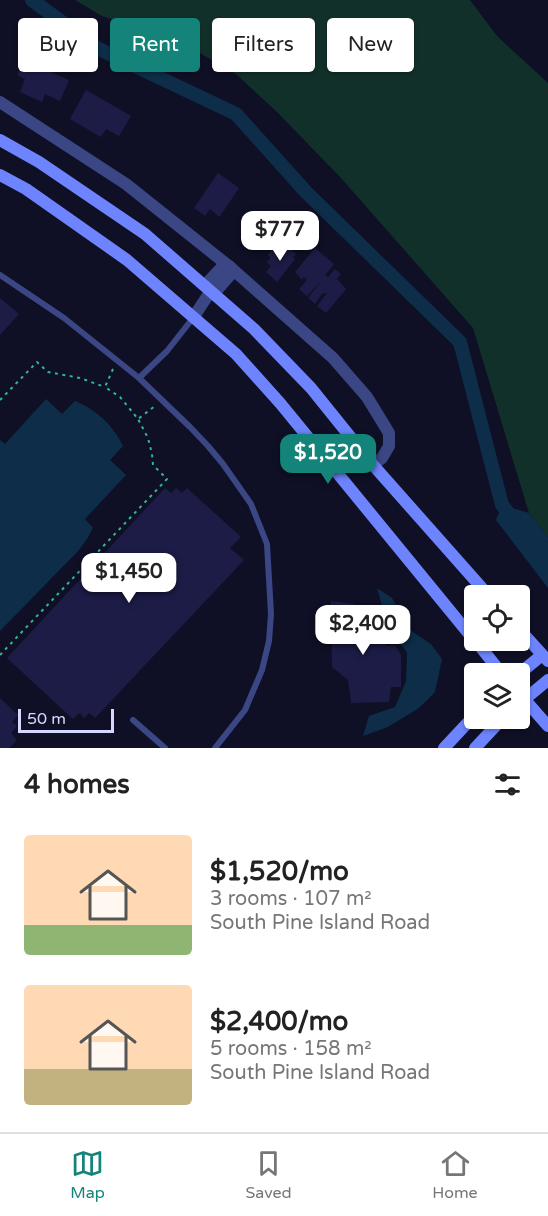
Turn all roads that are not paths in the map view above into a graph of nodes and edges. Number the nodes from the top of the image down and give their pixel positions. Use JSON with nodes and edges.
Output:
{"nodes":[{"id":1,"x":0,"y":102,"type":"edge"},
{"id":2,"x":0,"y":140,"type":"edge"},
{"id":3,"x":0,"y":175,"type":"edge"},
{"id":4,"x":230,"y":267,"type":"junction"},
{"id":5,"x":0,"y":274,"type":"edge"},
{"id":6,"x":210,"y":292,"type":"junction"},
{"id":7,"x":193,"y":318,"type":"junction"},
{"id":8,"x":139,"y":378,"type":"junction"},
{"id":9,"x":373,"y":465,"type":"junction"},
{"id":10,"x":479,"y":585,"type":"edge"},
{"id":11,"x":464,"y":628,"type":"edge"},
{"id":12,"x":530,"y":641,"type":"edge"},
{"id":13,"x":483,"y":651,"type":"edge"},
{"id":14,"x":545,"y":658,"type":"edge"},
{"id":15,"x":493,"y":663,"type":"edge"},
{"id":16,"x":530,"y":667,"type":"edge"},
{"id":17,"x":548,"y":680,"type":"edge"},
{"id":18,"x":530,"y":693,"type":"edge"},
{"id":19,"x":530,"y":708,"type":"edge"},
{"id":20,"x":133,"y":720,"type":"dead end"},
{"id":21,"x":548,"y":726,"type":"edge"},
{"id":22,"x":464,"y":727,"type":"edge"},
{"id":23,"x":493,"y":729,"type":"edge"},
{"id":24,"x":165,"y":748,"type":"edge"},
{"id":25,"x":215,"y":748,"type":"edge"},
{"id":26,"x":444,"y":748,"type":"edge"},
{"id":27,"x":475,"y":748,"type":"edge"}],
"edges":[{"from":1,"to":4,"type":"street"},
{"from":2,"to":6,"type":"main road"},
{"from":3,"to":7,"type":"main road"},
{"from":4,"to":6,"type":"street"},
{"from":4,"to":9,"type":"street"},
{"from":5,"to":8,"type":"lane"},
{"from":6,"to":7,"type":"street"},
{"from":6,"to":9,"type":"main road"},
{"from":7,"to":8,"type":"lane"},
{"from":7,"to":11,"type":"main road"},
{"from":8,"to":25,"type":"lane"},
{"from":9,"to":10,"type":"main road"},
{"from":12,"to":14,"type":"main road"},
{"from":13,"to":15,"type":"main road"},
{"from":14,"to":16,"type":"main road"},
{"from":17,"to":18,"type":"main road"},
{"from":19,"to":21,"type":"main road"},
{"from":20,"to":24,"type":"lane"},
{"from":22,"to":26,"type":"main road"},
{"from":23,"to":27,"type":"main road"}]}
